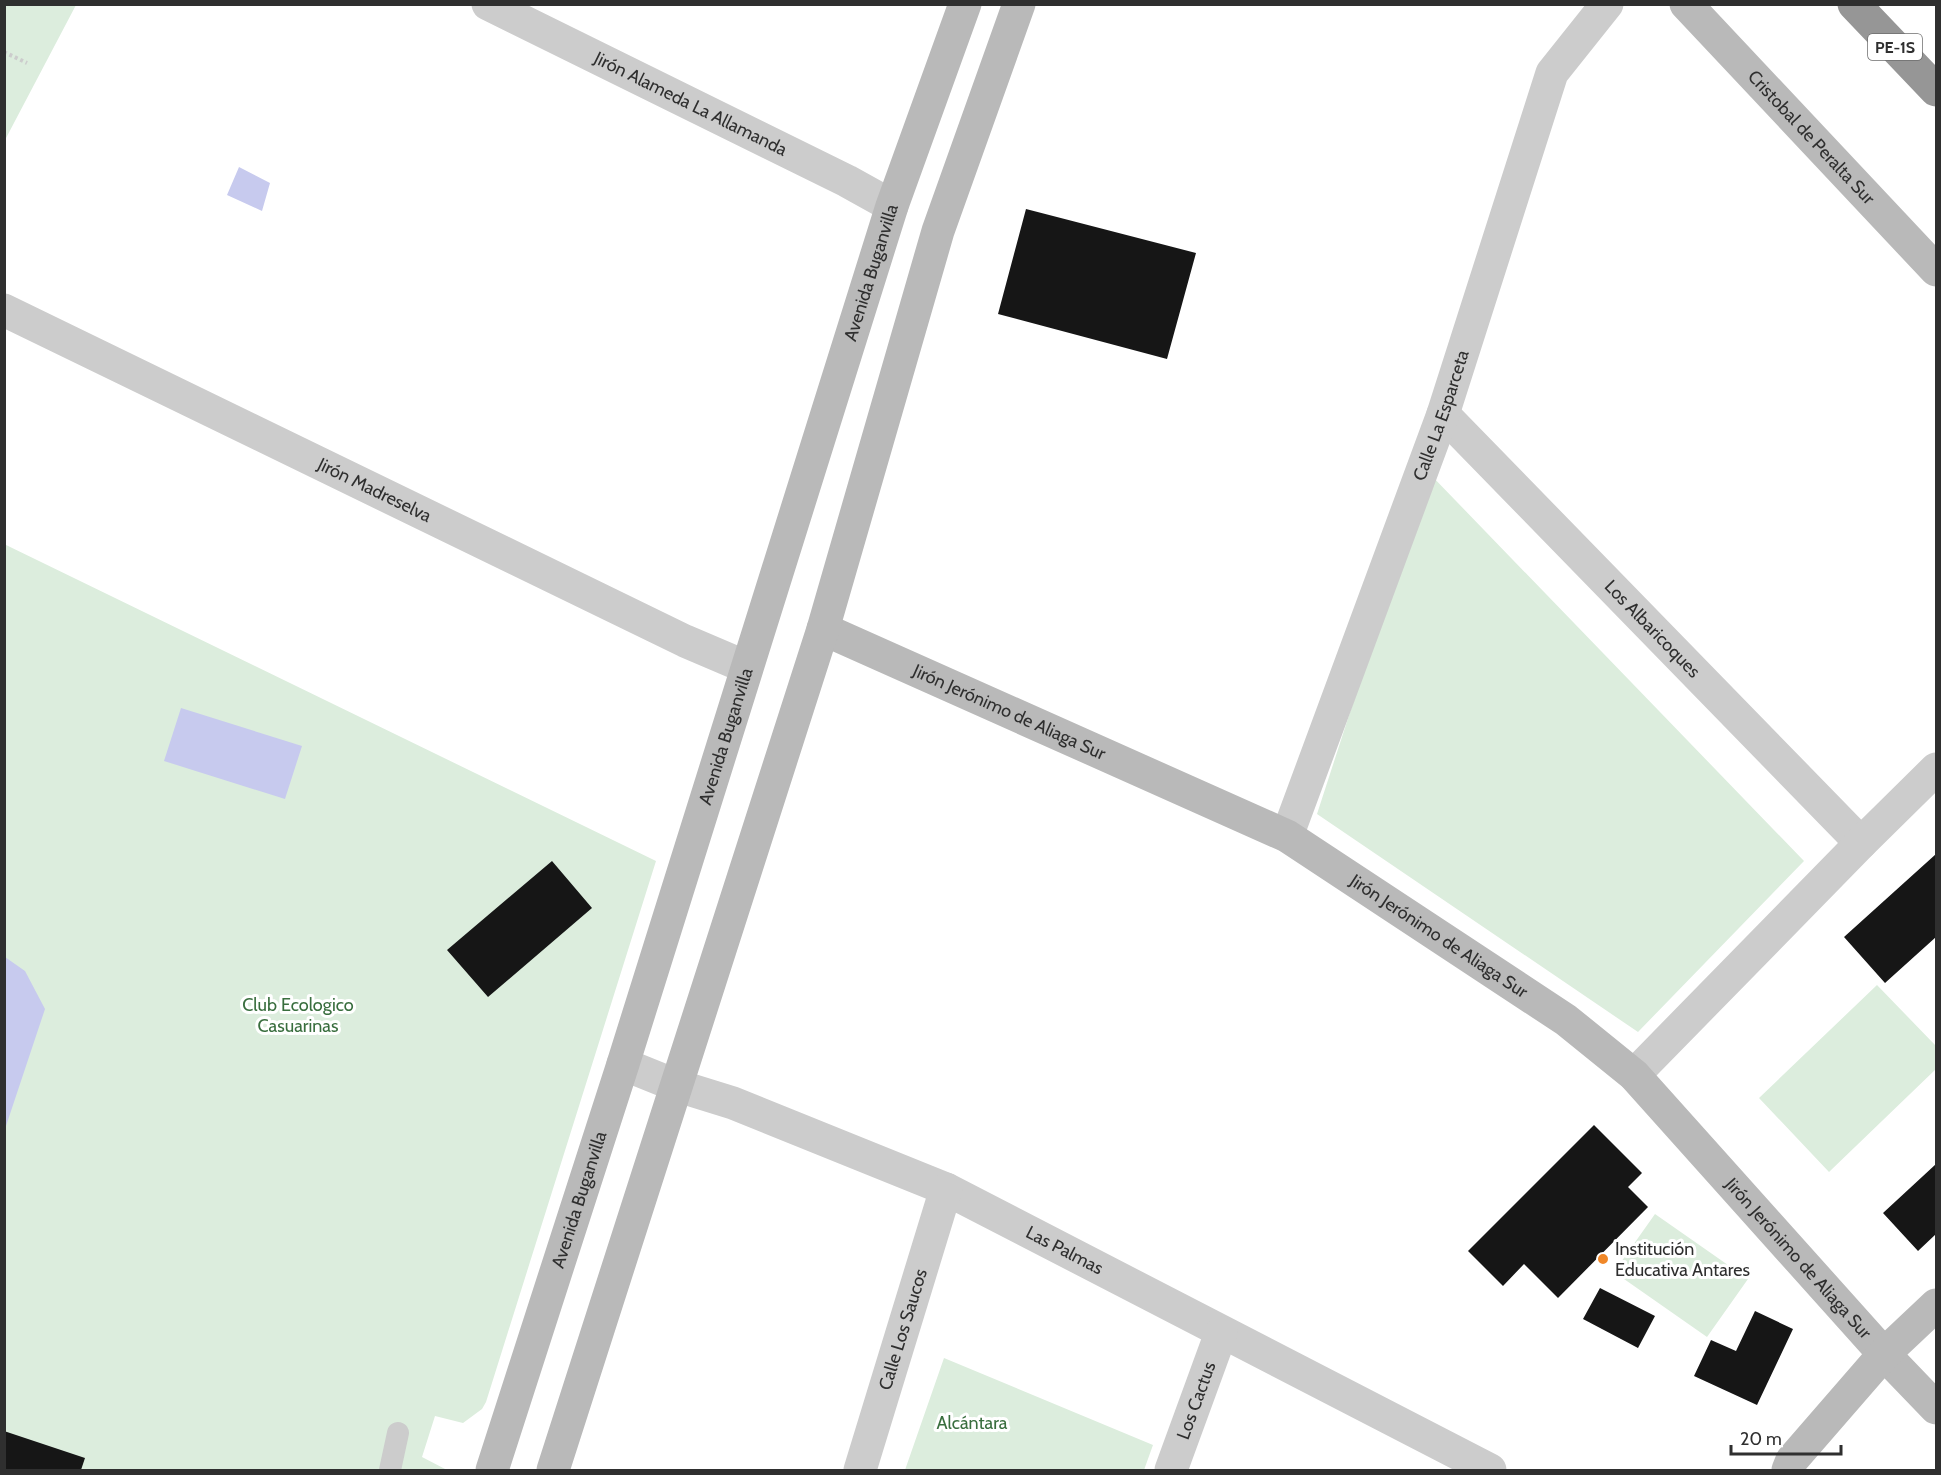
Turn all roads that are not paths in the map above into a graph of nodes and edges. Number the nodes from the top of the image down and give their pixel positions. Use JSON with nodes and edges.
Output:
{"nodes":[{"id":1,"x":488,"y":4,"type":"edge"},
{"id":2,"x":965,"y":4,"type":"edge"},
{"id":3,"x":1019,"y":4,"type":"edge"},
{"id":4,"x":1607,"y":4,"type":"edge"},
{"id":5,"x":1686,"y":4,"type":"edge"},
{"id":6,"x":1854,"y":4,"type":"edge"},
{"id":7,"x":1936,"y":90,"type":"edge"},
{"id":8,"x":892,"y":206,"type":"junction"},
{"id":9,"x":1936,"y":270,"type":"edge"},
{"id":10,"x":4,"y":310,"type":"edge"},
{"id":11,"x":1443,"y":414,"type":"junction"},
{"id":12,"x":823,"y":629,"type":"junction"},
{"id":13,"x":746,"y":667,"type":"junction"},
{"id":14,"x":1936,"y":769,"type":"edge"},
{"id":15,"x":1287,"y":836,"type":"junction"},
{"id":16,"x":1861,"y":843,"type":"junction"},
{"id":17,"x":623,"y":1064,"type":"junction"},
{"id":18,"x":1634,"y":1076,"type":"junction"},
{"id":19,"x":675,"y":1085,"type":"junction"},
{"id":20,"x":946,"y":1189,"type":"junction"},
{"id":21,"x":1936,"y":1305,"type":"edge"},
{"id":22,"x":1221,"y":1333,"type":"junction"},
{"id":23,"x":1884,"y":1354,"type":"junction"},
{"id":24,"x":1936,"y":1408,"type":"edge"},
{"id":25,"x":398,"y":1433,"type":"dead end"},
{"id":26,"x":390,"y":1470,"type":"edge"},
{"id":27,"x":492,"y":1470,"type":"edge"},
{"id":28,"x":553,"y":1470,"type":"edge"},
{"id":29,"x":860,"y":1470,"type":"edge"},
{"id":30,"x":1171,"y":1470,"type":"edge"},
{"id":31,"x":1490,"y":1470,"type":"edge"},
{"id":32,"x":1788,"y":1470,"type":"edge"}],
"edges":[{"from":1,"to":8,"type":"street","name":"Jirón Alameda La Allamanda"},
{"from":2,"to":8,"type":"street","name":"Avenida Buganvilla"},
{"from":3,"to":12,"type":"street"},
{"from":4,"to":11,"type":"street","name":"Calle La Esparceta"},
{"from":5,"to":9,"type":"street","name":"Cristobal de Peralta Sur"},
{"from":6,"to":7,"type":"highway","number":"PE-1S"},
{"from":8,"to":13,"type":"street","name":"Avenida Buganvilla"},
{"from":10,"to":13,"type":"street","name":"Jirón Madreselva"},
{"from":11,"to":15,"type":"street","name":"Calle La Esparceta"},
{"from":11,"to":16,"type":"street","name":"Los Albaricoques"},
{"from":12,"to":15,"type":"street","name":"Jirón Jerónimo de Aliaga Sur"},
{"from":12,"to":19,"type":"street"},
{"from":13,"to":17,"type":"street","name":"Avenida Buganvilla"},
{"from":14,"to":16,"type":"street"},
{"from":15,"to":18,"type":"street","name":"Jirón Jerónimo de Aliaga Sur"},
{"from":16,"to":18,"type":"street"},
{"from":17,"to":19,"type":"street","name":"Las Palmas"},
{"from":17,"to":27,"type":"street","name":"Avenida Buganvilla"},
{"from":18,"to":23,"type":"street","name":"Jirón Jerónimo de Aliaga Sur"},
{"from":19,"to":20,"type":"street","name":"Las Palmas"},
{"from":19,"to":28,"type":"street"},
{"from":20,"to":22,"type":"street","name":"Las Palmas"},
{"from":20,"to":29,"type":"street","name":"Calle Los Saucos"},
{"from":21,"to":23,"type":"street"},
{"from":22,"to":30,"type":"street","name":"Los Cactus"},
{"from":22,"to":31,"type":"street","name":"Las Palmas"},
{"from":23,"to":24,"type":"street","name":"Jirón Jerónimo de Aliaga Sur"},
{"from":23,"to":32,"type":"street"},
{"from":25,"to":26,"type":"lane"}]}
